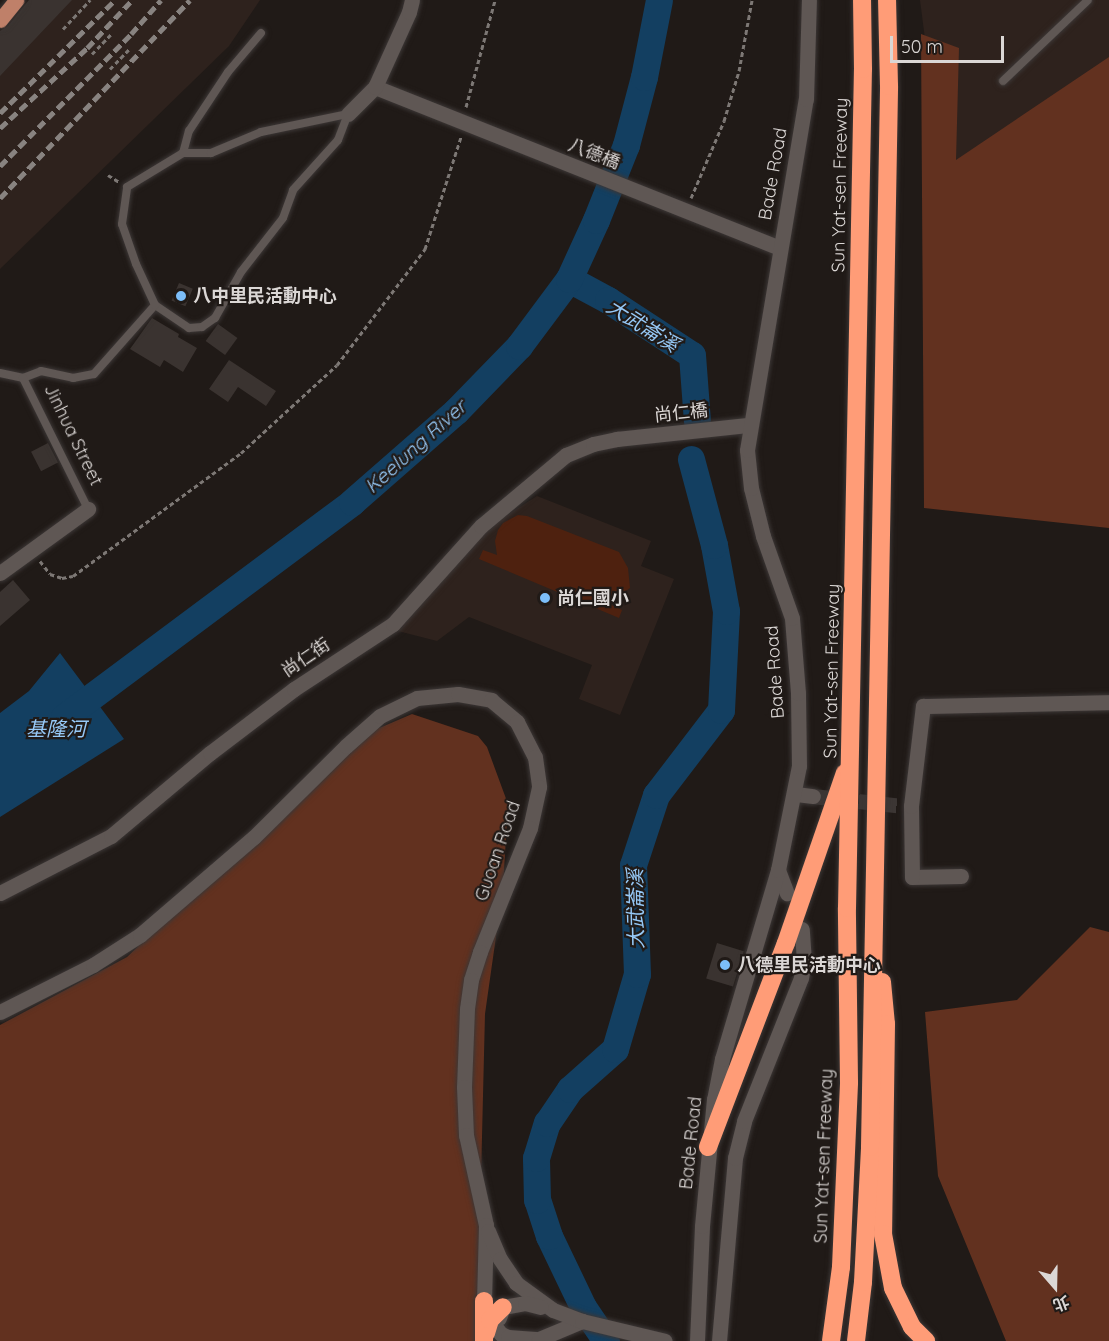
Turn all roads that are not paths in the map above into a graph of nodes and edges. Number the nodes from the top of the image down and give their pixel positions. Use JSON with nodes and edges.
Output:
{"nodes":[{"id":1,"x":16,"y":0,"type":"edge"},
{"id":2,"x":412,"y":0,"type":"edge"},
{"id":3,"x":809,"y":0,"type":"edge"},
{"id":4,"x":862,"y":0,"type":"edge"},
{"id":5,"x":887,"y":0,"type":"edge"},
{"id":6,"x":1088,"y":0,"type":"edge"},
{"id":7,"x":0,"y":20,"type":"edge"},
{"id":8,"x":261,"y":33,"type":"dead end"},
{"id":9,"x":1003,"y":81,"type":"dead end"},
{"id":10,"x":375,"y":87,"type":"junction"},
{"id":11,"x":348,"y":114,"type":"junction"},
{"id":12,"x":183,"y":153,"type":"junction"},
{"id":13,"x":779,"y":248,"type":"junction"},
{"id":14,"x":155,"y":305,"type":"junction"},
{"id":15,"x":0,"y":373,"type":"edge"},
{"id":16,"x":23,"y":378,"type":"junction"},
{"id":17,"x":749,"y":425,"type":"junction"},
{"id":18,"x":616,"y":439,"type":"joint"},
{"id":19,"x":88,"y":509,"type":"joint"},
{"id":20,"x":0,"y":573,"type":"edge"},
{"id":21,"x":1109,"y":702,"type":"edge"},
{"id":22,"x":852,"y":754,"type":"junction"},
{"id":23,"x":796,"y":794,"type":"junction"},
{"id":24,"x":813,"y":796,"type":"tunnel mouth"},
{"id":25,"x":778,"y":870,"type":"junction"},
{"id":26,"x":962,"y":876,"type":"dead end"},
{"id":27,"x":0,"y":893,"type":"edge"},
{"id":28,"x":787,"y":893,"type":"dead end"},
{"id":29,"x":872,"y":909,"type":"junction"},
{"id":30,"x":802,"y":929,"type":"dead end"},
{"id":31,"x":0,"y":1012,"type":"edge"},
{"id":32,"x":708,"y":1147,"type":"junction"},
{"id":33,"x":486,"y":1225,"type":"junction"},
{"id":34,"x":863,"y":1282,"type":"junction"},
{"id":35,"x":484,"y":1301,"type":"joint"},
{"id":36,"x":553,"y":1310,"type":"junction"},
{"id":37,"x":582,"y":1321,"type":"junction"},
{"id":38,"x":492,"y":1328,"type":"edge"},
{"id":39,"x":665,"y":1341,"type":"edge"},
{"id":40,"x":698,"y":1341,"type":"edge"},
{"id":41,"x":719,"y":1341,"type":"edge"},
{"id":42,"x":831,"y":1341,"type":"edge"},
{"id":43,"x":856,"y":1341,"type":"edge"},
{"id":44,"x":865,"y":1341,"type":"edge"},
{"id":45,"x":926,"y":1341,"type":"edge"}],
"edges":[{"from":1,"to":7,"type":"main road"},
{"from":2,"to":10,"type":"street"},
{"from":3,"to":13,"type":"street","name":"Bade Road"},
{"from":4,"to":22,"type":"highway","name":"Sun Yat-sen Freeway"},
{"from":5,"to":29,"type":"highway"},
{"from":6,"to":9,"type":"lane"},
{"from":8,"to":12,"type":"lane"},
{"from":10,"to":11,"type":"street"},
{"from":10,"to":13,"type":"street","name":"八德橋"},
{"from":11,"to":12,"type":"lane"},
{"from":11,"to":14,"type":"lane"},
{"from":12,"to":14,"type":"lane"},
{"from":13,"to":17,"type":"street","name":"Bade Road"},
{"from":14,"to":16,"type":"lane","name":"Jinhua Street"},
{"from":15,"to":16,"type":"lane","name":"Jinhua Street"},
{"from":16,"to":19,"type":"lane","name":"Jinhua Street"},
{"from":17,"to":18,"type":"street","name":"尚仁橋"},
{"from":17,"to":23,"type":"street","name":"Bade Road"},
{"from":18,"to":27,"type":"street","name":"尚仁街"},
{"from":19,"to":20,"type":"street","name":"Jinhua Street"},
{"from":21,"to":26,"type":"street"},
{"from":22,"to":32,"type":"highway"},
{"from":22,"to":42,"type":"highway","name":"Sun Yat-sen Freeway"},
{"from":23,"to":24,"type":"street"},
{"from":23,"to":25,"type":"street","name":"Bade Road"},
{"from":25,"to":28,"type":"street"},
{"from":25,"to":32,"type":"street","name":"Bade Road"},
{"from":29,"to":34,"type":"highway"},
{"from":29,"to":45,"type":"highway"},
{"from":30,"to":41,"type":"street"},
{"from":31,"to":33,"type":"street","name":"Guoan Road"},
{"from":32,"to":40,"type":"street","name":"Bade Road"},
{"from":33,"to":35,"type":"street","name":"Guoan Road"},
{"from":33,"to":36,"type":"street"},
{"from":34,"to":43,"type":"highway"},
{"from":34,"to":44,"type":"highway"},
{"from":35,"to":38,"type":"highway"},
{"from":36,"to":37,"type":"street"},
{"from":36,"to":38,"type":"street"},
{"from":37,"to":38,"type":"street"},
{"from":37,"to":39,"type":"street"}]}
